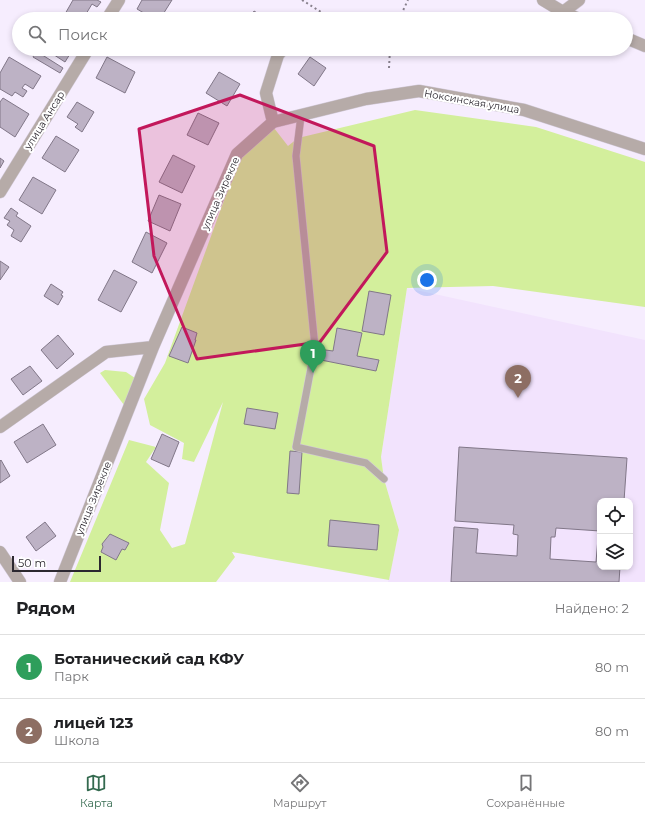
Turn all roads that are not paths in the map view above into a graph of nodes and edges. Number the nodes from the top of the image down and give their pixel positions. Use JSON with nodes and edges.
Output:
{"nodes":[{"id":1,"x":118,"y":0,"type":"edge"},
{"id":2,"x":543,"y":0,"type":"edge"},
{"id":3,"x":579,"y":0,"type":"edge"},
{"id":4,"x":111,"y":12,"type":"edge"},
{"id":5,"x":563,"y":12,"type":"joint"},
{"id":6,"x":633,"y":41,"type":"edge"},
{"id":7,"x":645,"y":46,"type":"edge"},
{"id":8,"x":84,"y":56,"type":"edge"},
{"id":9,"x":278,"y":56,"type":"edge"},
{"id":10,"x":301,"y":116,"type":"junction"},
{"id":11,"x":273,"y":122,"type":"junction"},
{"id":12,"x":645,"y":149,"type":"edge"},
{"id":13,"x":0,"y":192,"type":"edge"},
{"id":14,"x":153,"y":347,"type":"junction"},
{"id":15,"x":0,"y":427,"type":"edge"},
{"id":16,"x":384,"y":479,"type":"dead end"},
{"id":17,"x":0,"y":552,"type":"edge"},
{"id":18,"x":20,"y":582,"type":"edge"},
{"id":19,"x":60,"y":582,"type":"edge"}],
"edges":[{"from":1,"to":4,"type":"street"},
{"from":2,"to":5,"type":"street"},
{"from":3,"to":5,"type":"street"},
{"from":6,"to":7,"type":"street"},
{"from":8,"to":13,"type":"street","name":"улица Ансар"},
{"from":9,"to":11,"type":"street"},
{"from":10,"to":11,"type":"street","name":"Ноксинская улица"},
{"from":10,"to":12,"type":"street","name":"Ноксинская улица"},
{"from":10,"to":16,"type":"lane"},
{"from":11,"to":14,"type":"street","name":"улица Зирекле"},
{"from":14,"to":15,"type":"street"},
{"from":14,"to":19,"type":"street","name":"улица Зирекле"},
{"from":17,"to":18,"type":"street"}]}
